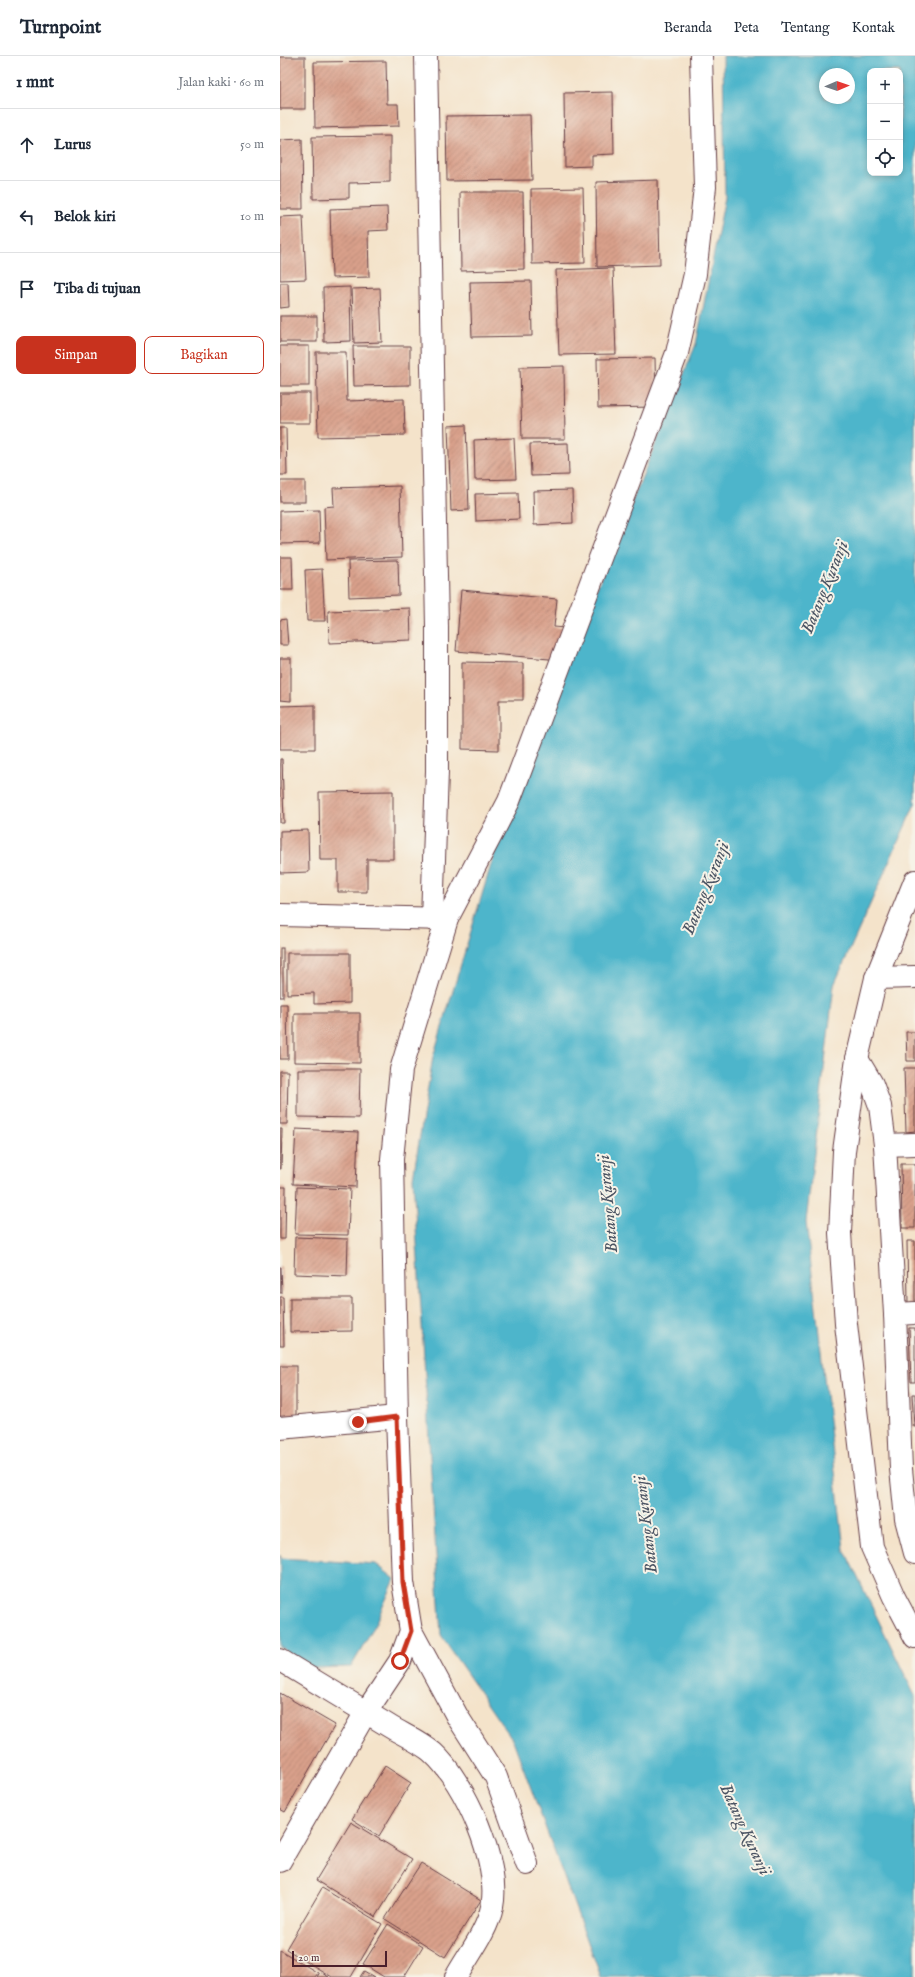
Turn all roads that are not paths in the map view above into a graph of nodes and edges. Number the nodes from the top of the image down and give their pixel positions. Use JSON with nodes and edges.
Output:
{"nodes":[{"id":1,"x":426,"y":56,"type":"edge"},
{"id":2,"x":701,"y":56,"type":"edge"},
{"id":3,"x":915,"y":881,"type":"edge"},
{"id":4,"x":280,"y":915,"type":"edge"},
{"id":5,"x":439,"y":919,"type":"junction"},
{"id":6,"x":915,"y":977,"type":"edge"},
{"id":7,"x":876,"y":978,"type":"junction"},
{"id":8,"x":857,"y":1059,"type":"junction"},
{"id":9,"x":915,"y":1144,"type":"edge"},
{"id":10,"x":885,"y":1146,"type":"junction"},
{"id":11,"x":905,"y":1314,"type":"edge"},
{"id":12,"x":397,"y":1417,"type":"junction"},
{"id":13,"x":280,"y":1428,"type":"edge"},
{"id":14,"x":908,"y":1469,"type":"edge"},
{"id":15,"x":915,"y":1552,"type":"edge"},
{"id":16,"x":411,"y":1631,"type":"junction"},
{"id":17,"x":915,"y":1637,"type":"edge"},
{"id":18,"x":280,"y":1660,"type":"edge"},
{"id":19,"x":366,"y":1712,"type":"junction"},
{"id":20,"x":280,"y":1861,"type":"edge"},
{"id":21,"x":527,"y":1864,"type":"dead end"},
{"id":22,"x":456,"y":1977,"type":"edge"}],
"edges":[{"from":1,"to":5,"type":"street"},
{"from":2,"to":5,"type":"street"},
{"from":3,"to":7,"type":"street"},
{"from":4,"to":5,"type":"street"},
{"from":5,"to":12,"type":"street"},
{"from":6,"to":7,"type":"street"},
{"from":7,"to":8,"type":"street"},
{"from":8,"to":10,"type":"street"},
{"from":8,"to":17,"type":"street"},
{"from":9,"to":10,"type":"street"},
{"from":10,"to":11,"type":"street"},
{"from":11,"to":14,"type":"street"},
{"from":12,"to":13,"type":"street"},
{"from":12,"to":16,"type":"street"},
{"from":14,"to":15,"type":"street"},
{"from":16,"to":19,"type":"street"},
{"from":16,"to":21,"type":"street"},
{"from":18,"to":19,"type":"street"},
{"from":19,"to":20,"type":"street"},
{"from":19,"to":22,"type":"street"}]}
